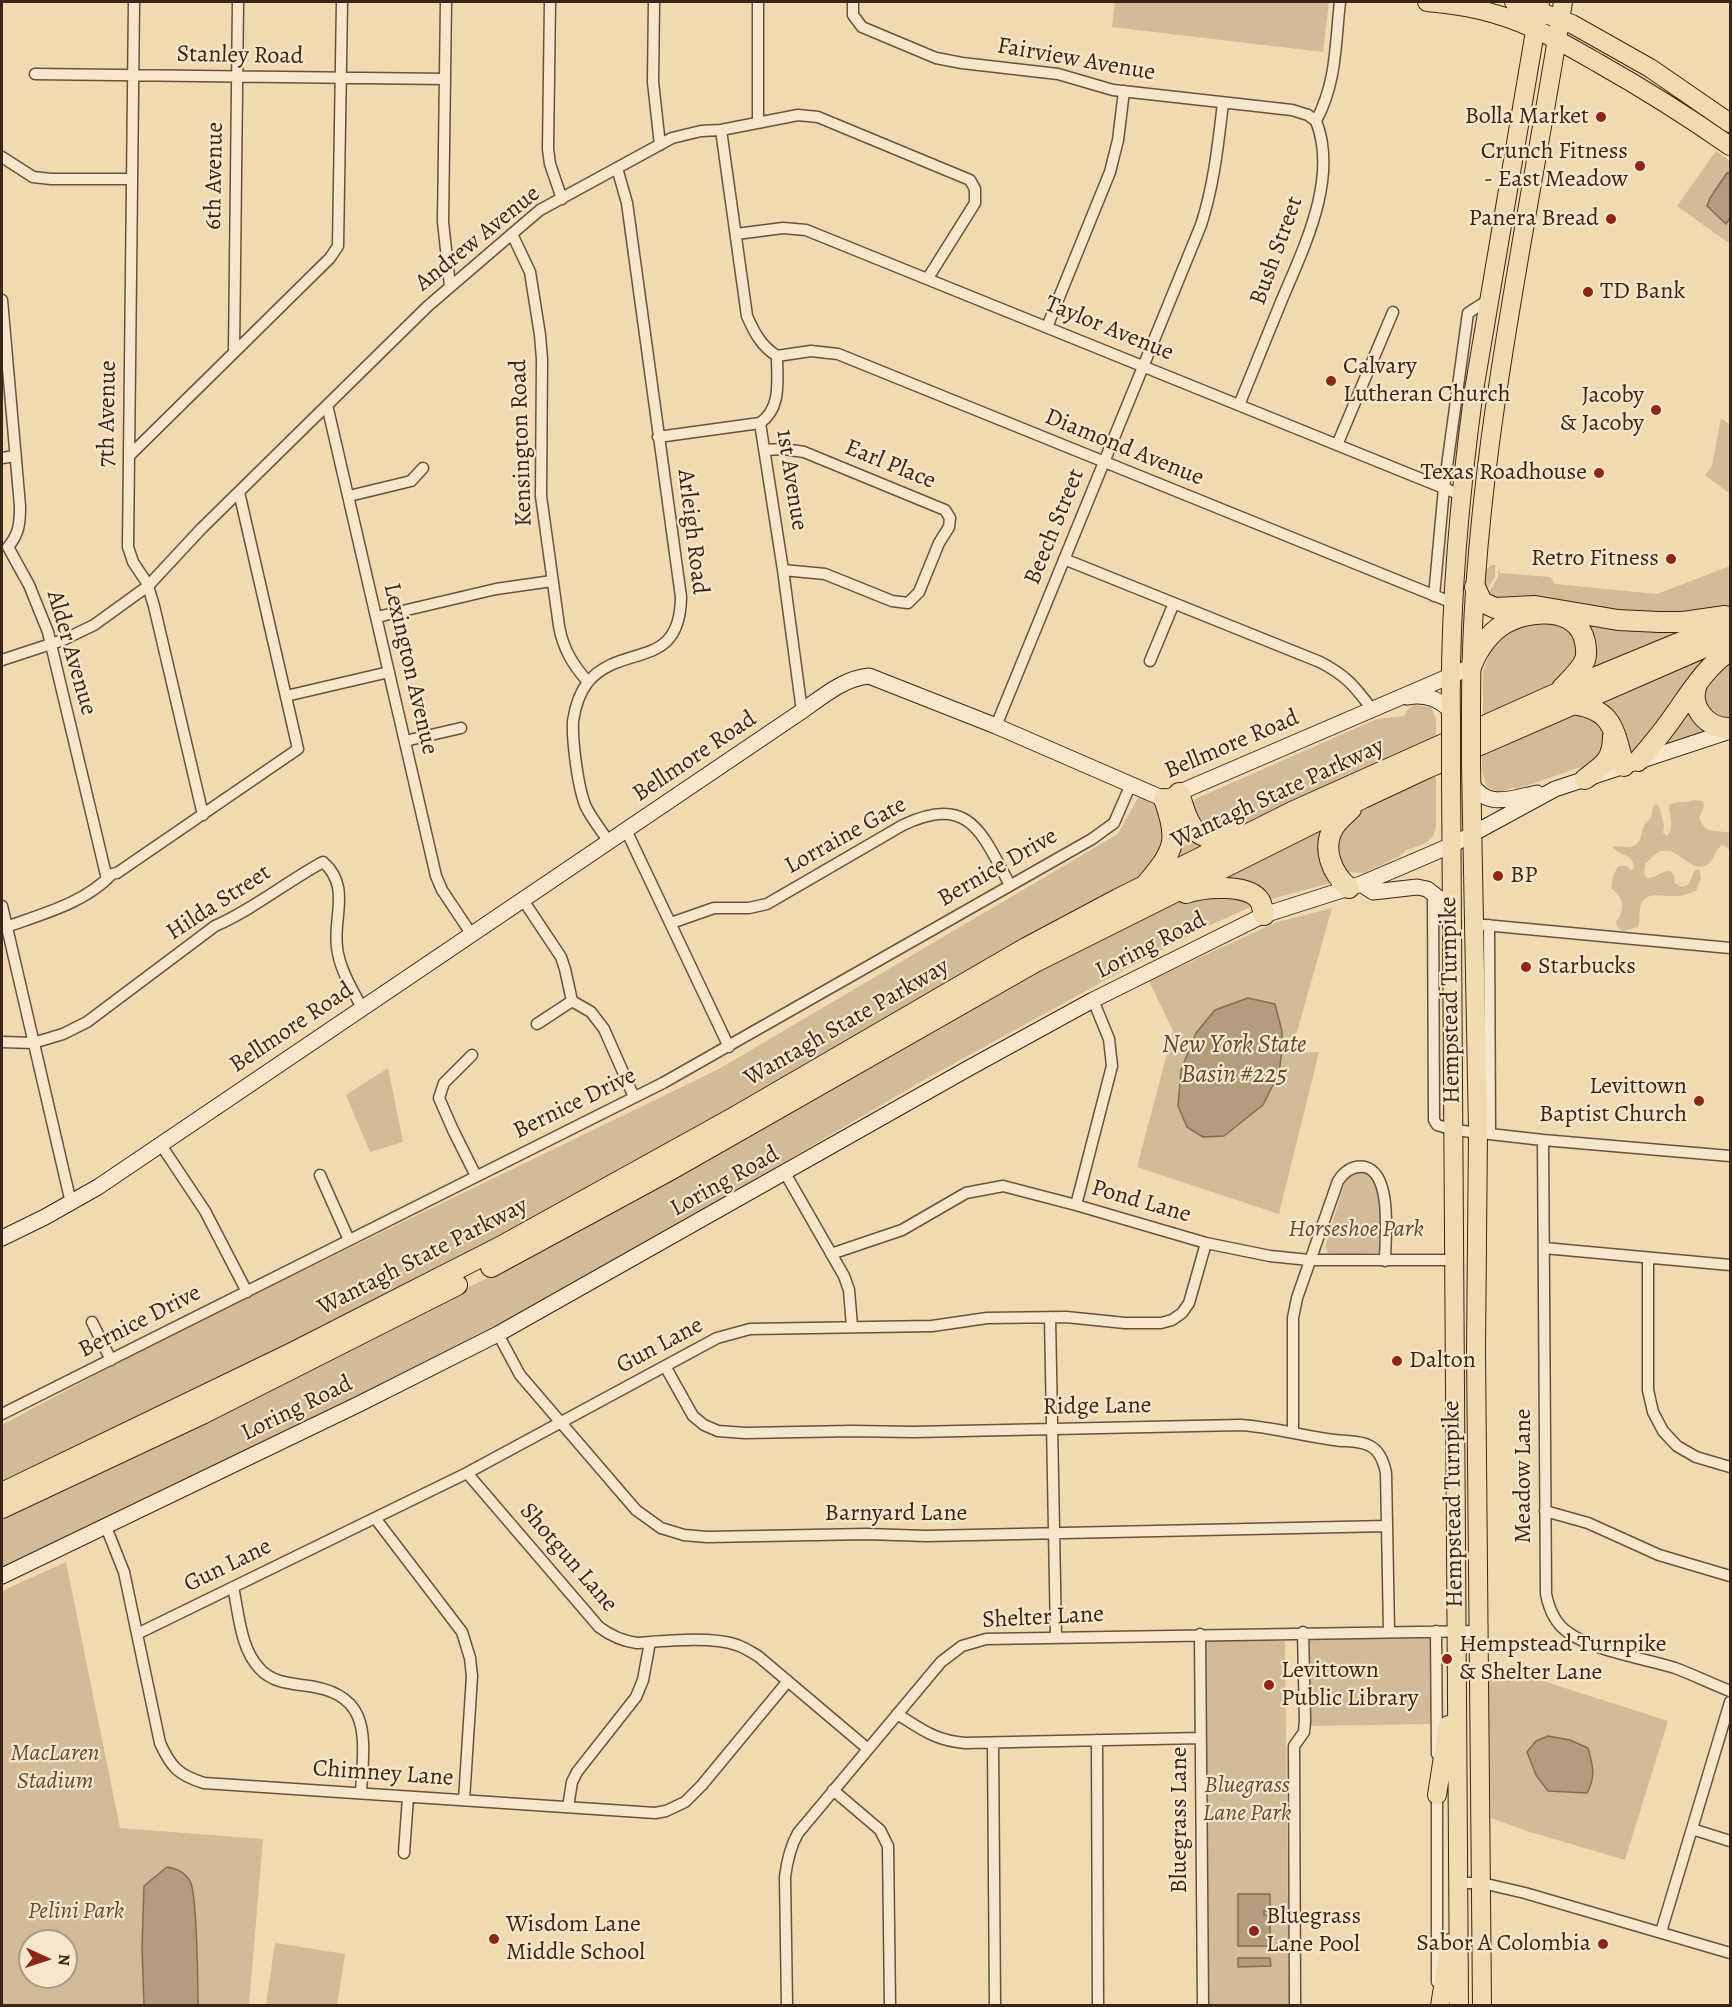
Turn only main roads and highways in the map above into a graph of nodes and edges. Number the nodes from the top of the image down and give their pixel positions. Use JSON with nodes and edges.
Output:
{"nodes":[{"id":1,"x":1427,"y":2,"type":"edge"},
{"id":2,"x":1514,"y":2,"type":"edge"},
{"id":3,"x":1539,"y":6,"type":"edge"},
{"id":4,"x":1562,"y":10,"type":"edge"},
{"id":5,"x":1536,"y":30,"type":"junction"},
{"id":6,"x":1557,"y":40,"type":"junction"},
{"id":7,"x":1731,"y":123,"type":"edge"},
{"id":8,"x":1731,"y":146,"type":"edge"},
{"id":9,"x":1474,"y":390,"type":"junction"},
{"id":10,"x":1484,"y":484,"type":"junction"},
{"id":11,"x":1474,"y":587,"type":"junction"},
{"id":12,"x":1731,"y":615,"type":"edge"},
{"id":13,"x":1731,"y":622,"type":"edge"},
{"id":14,"x":1731,"y":636,"type":"edge"},
{"id":15,"x":1731,"y":650,"type":"edge"},
{"id":16,"x":1471,"y":667,"type":"junction"},
{"id":17,"x":1699,"y":679,"type":"junction"},
{"id":18,"x":1564,"y":699,"type":"junction"},
{"id":19,"x":1612,"y":727,"type":"junction"},
{"id":20,"x":1731,"y":730,"type":"edge"},
{"id":21,"x":1585,"y":779,"type":"road end"},
{"id":22,"x":1363,"y":798,"type":"junction"},
{"id":23,"x":1292,"y":812,"type":"junction"},
{"id":24,"x":1355,"y":886,"type":"road end"},
{"id":25,"x":1145,"y":897,"type":"junction"},
{"id":26,"x":1264,"y":915,"type":"road end"},
{"id":27,"x":2,"y":1493,"type":"edge"},
{"id":28,"x":2,"y":1508,"type":"edge"},
{"id":29,"x":1457,"y":1672,"type":"junction"},
{"id":30,"x":1437,"y":1795,"type":"road end"},
{"id":31,"x":1458,"y":1887,"type":"junction"},
{"id":32,"x":1439,"y":2006,"type":"edge"},
{"id":33,"x":1459,"y":2006,"type":"edge"},
{"id":34,"x":1482,"y":2006,"type":"edge"}],
"edges":[{"from":1,"to":5,"type":"main road"},
{"from":2,"to":3,"type":"main road"},
{"from":3,"to":4,"type":"main road"},
{"from":3,"to":5,"type":"main road","name":"Hempstead Turnpike"},
{"from":4,"to":6,"type":"main road","name":"Hempstead Turnpike"},
{"from":4,"to":7,"type":"main road"},
{"from":5,"to":6,"type":"main road"},
{"from":5,"to":9,"type":"main road","name":"Hempstead Turnpike"},
{"from":6,"to":8,"type":"main road"},
{"from":6,"to":10,"type":"main road","name":"Hempstead Turnpike"},
{"from":9,"to":10,"type":"main road"},
{"from":9,"to":29,"type":"main road","name":"Hempstead Turnpike","bridge":true},
{"from":10,"to":11,"type":"main road","name":"Hempstead Turnpike"},
{"from":11,"to":12,"type":"highway"},
{"from":11,"to":16,"type":"main road","name":"Hempstead Turnpike"},
{"from":13,"to":18,"type":"highway","name":"Wantagh State Parkway"},
{"from":14,"to":18,"type":"highway","name":"Wantagh State Parkway"},
{"from":15,"to":17,"type":"highway"},
{"from":16,"to":18,"type":"highway"},
{"from":16,"to":34,"type":"main road","name":"Hempstead Turnpike","bridge":true},
{"from":17,"to":19,"type":"highway"},
{"from":17,"to":20,"type":"highway"},
{"from":18,"to":19,"type":"highway"},
{"from":18,"to":22,"type":"highway","name":"Wantagh State Parkway"},
{"from":18,"to":23,"type":"highway","name":"Wantagh State Parkway"},
{"from":19,"to":21,"type":"highway"},
{"from":22,"to":24,"type":"highway"},
{"from":22,"to":25,"type":"highway","name":"Wantagh State Parkway"},
{"from":23,"to":25,"type":"highway","name":"Wantagh State Parkway"},
{"from":23,"to":25,"type":"highway"},
{"from":25,"to":26,"type":"highway"},
{"from":25,"to":27,"type":"highway","name":"Wantagh State Parkway"},
{"from":25,"to":28,"type":"highway","name":"Wantagh State Parkway"},
{"from":29,"to":30,"type":"main road"},
{"from":29,"to":31,"type":"main road","name":"Hempstead Turnpike"},
{"from":31,"to":32,"type":"main road"},
{"from":31,"to":33,"type":"main road","name":"Hempstead Turnpike"}]}
